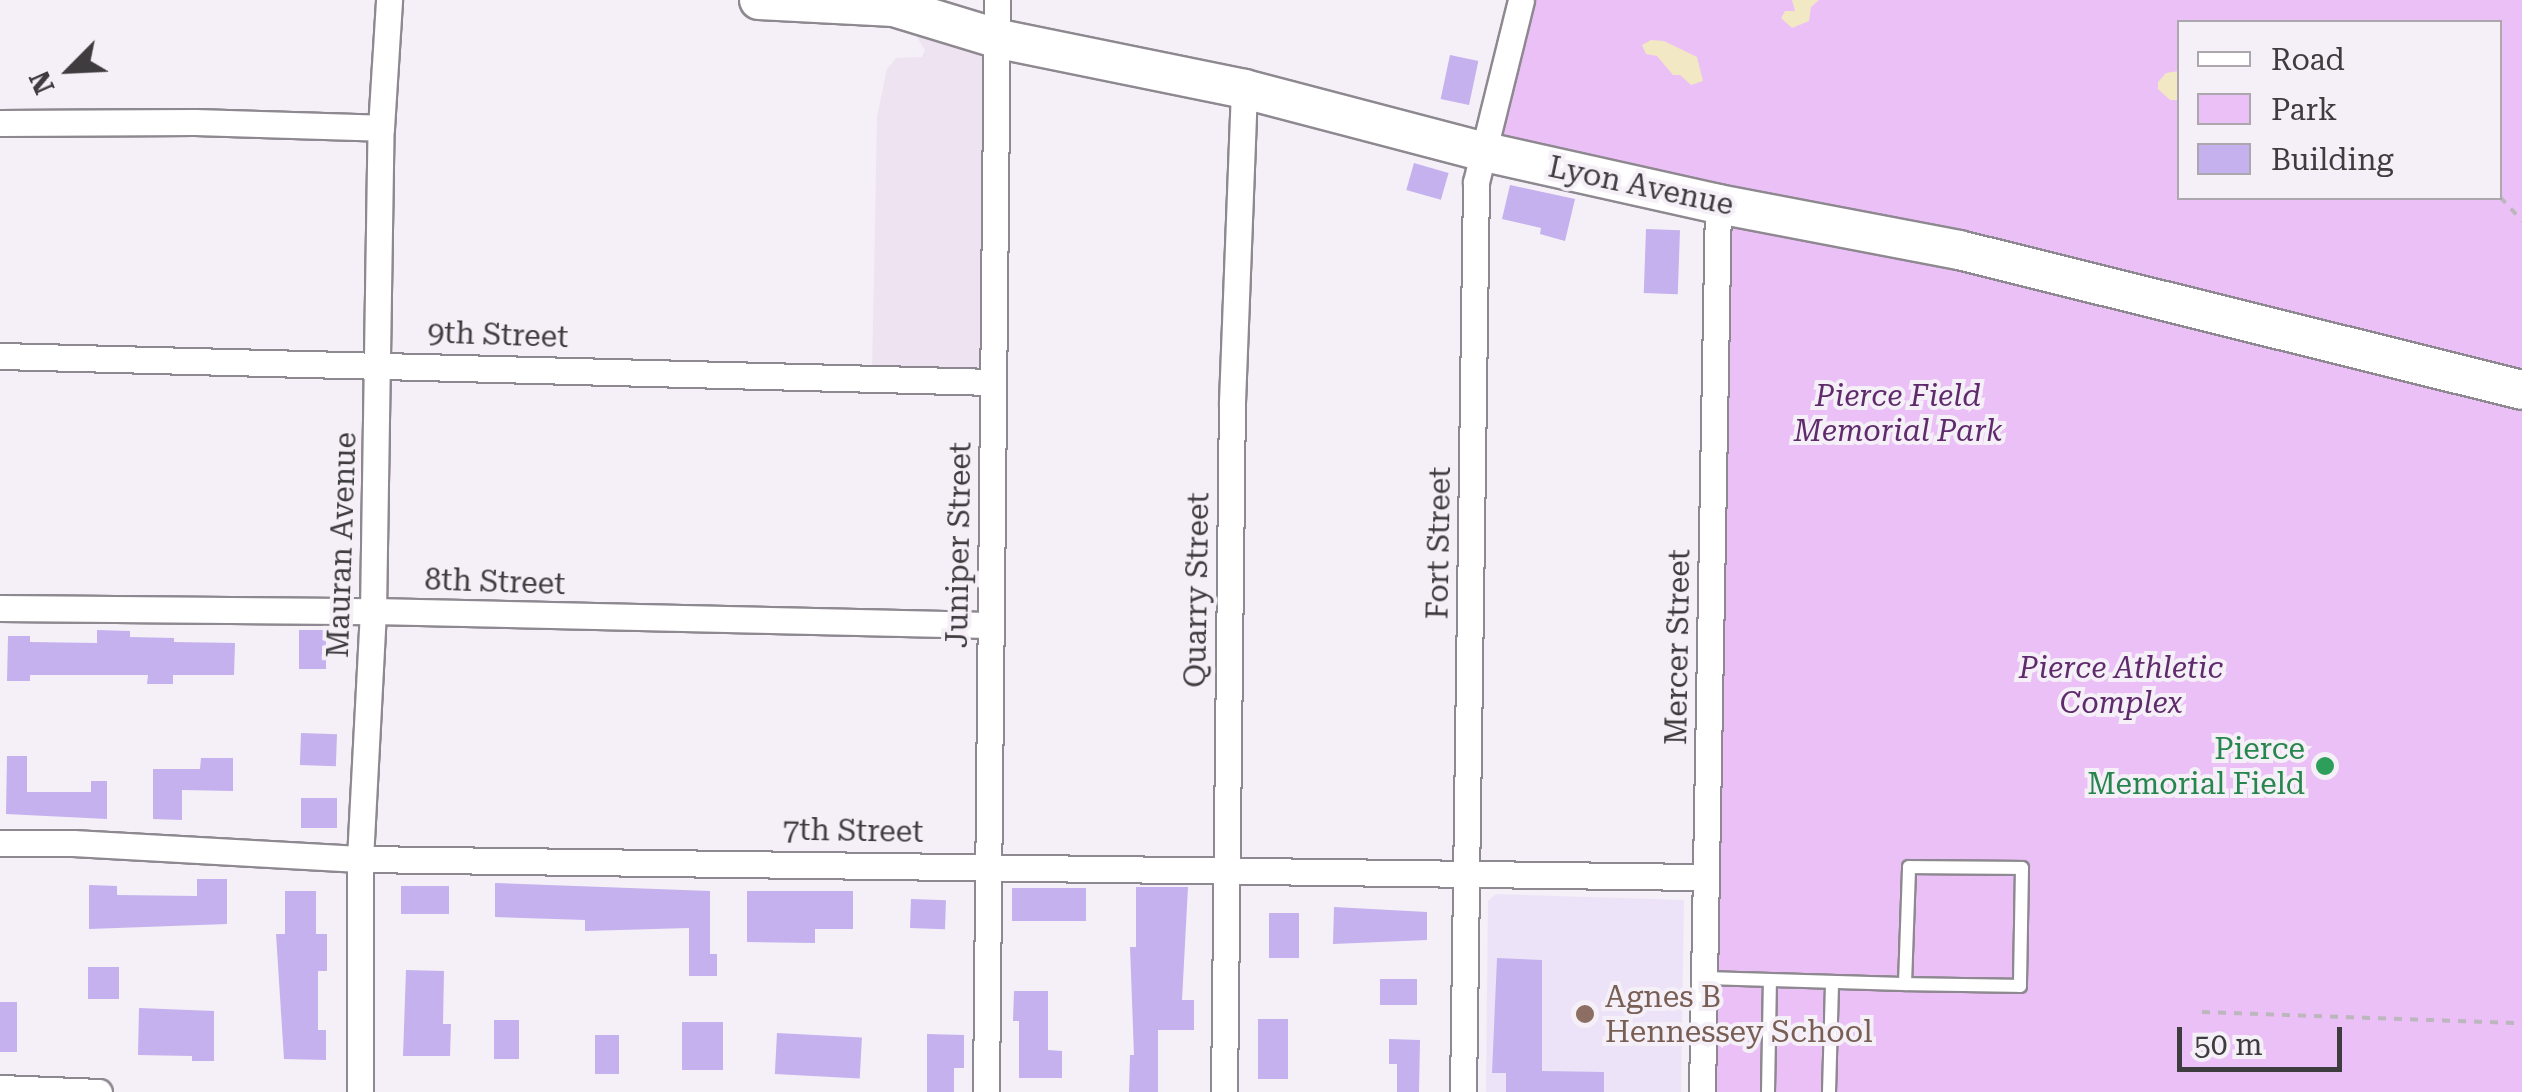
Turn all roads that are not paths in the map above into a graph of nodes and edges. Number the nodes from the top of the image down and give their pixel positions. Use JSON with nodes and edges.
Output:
{"nodes":[{"id":1,"x":388,"y":0,"type":"edge"},
{"id":2,"x":758,"y":0,"type":"edge"},
{"id":3,"x":997,"y":0,"type":"edge"},
{"id":4,"x":1521,"y":0,"type":"edge"},
{"id":5,"x":999,"y":38,"type":"junction"},
{"id":6,"x":1244,"y":89,"type":"junction"},
{"id":7,"x":0,"y":123,"type":"edge"},
{"id":8,"x":381,"y":128,"type":"junction"},
{"id":9,"x":1481,"y":151,"type":"junction"},
{"id":10,"x":1718,"y":204,"type":"junction"},
{"id":11,"x":0,"y":356,"type":"edge"},
{"id":12,"x":378,"y":364,"type":"junction"},
{"id":13,"x":993,"y":382,"type":"junction"},
{"id":14,"x":2522,"y":390,"type":"edge"},
{"id":15,"x":0,"y":608,"type":"edge"},
{"id":16,"x":374,"y":611,"type":"junction"},
{"id":17,"x":988,"y":626,"type":"junction"},
{"id":18,"x":0,"y":843,"type":"edge"},
{"id":19,"x":360,"y":859,"type":"junction"},
{"id":20,"x":987,"y":866,"type":"junction"},
{"id":21,"x":1226,"y":869,"type":"junction"},
{"id":22,"x":1468,"y":872,"type":"junction"},
{"id":23,"x":1706,"y":877,"type":"junction"},
{"id":24,"x":1704,"y":978,"type":"junction"},
{"id":25,"x":1770,"y":980,"type":"junction"},
{"id":26,"x":1832,"y":982,"type":"junction"},
{"id":27,"x":1906,"y":984,"type":"junction"},
{"id":28,"x":0,"y":1088,"type":"edge"},
{"id":29,"x":99,"y":1092,"type":"edge"},
{"id":30,"x":360,"y":1092,"type":"edge"},
{"id":31,"x":986,"y":1092,"type":"edge"},
{"id":32,"x":1224,"y":1092,"type":"edge"},
{"id":33,"x":1463,"y":1092,"type":"edge"},
{"id":34,"x":1702,"y":1092,"type":"edge"},
{"id":35,"x":1768,"y":1092,"type":"edge"},
{"id":36,"x":1828,"y":1092,"type":"edge"}],
"edges":[{"from":1,"to":8,"type":"street","name":"Mauran Avenue"},
{"from":2,"to":5,"type":"street","name":"Lyon Avenue"},
{"from":3,"to":5,"type":"street","name":"Juniper Street"},
{"from":4,"to":9,"type":"street","name":"Fort Street"},
{"from":5,"to":6,"type":"street","name":"Lyon Avenue"},
{"from":5,"to":13,"type":"street","name":"Juniper Street"},
{"from":6,"to":9,"type":"street","name":"Lyon Avenue"},
{"from":6,"to":21,"type":"street","name":"Quarry Street"},
{"from":7,"to":8,"type":"street"},
{"from":8,"to":12,"type":"street","name":"Mauran Avenue"},
{"from":9,"to":10,"type":"street","name":"Lyon Avenue"},
{"from":9,"to":22,"type":"street","name":"Fort Street"},
{"from":10,"to":14,"type":"street","name":"Lyon Avenue"},
{"from":10,"to":23,"type":"street","name":"Mercer Street"},
{"from":11,"to":12,"type":"street","name":"9th Street"},
{"from":12,"to":13,"type":"street","name":"9th Street"},
{"from":12,"to":16,"type":"street","name":"Mauran Avenue"},
{"from":13,"to":17,"type":"street","name":"Juniper Street"},
{"from":15,"to":16,"type":"street","name":"8th Street"},
{"from":16,"to":17,"type":"street","name":"8th Street"},
{"from":16,"to":19,"type":"street","name":"Mauran Avenue"},
{"from":17,"to":20,"type":"street","name":"Juniper Street"},
{"from":18,"to":19,"type":"street","name":"7th Street"},
{"from":19,"to":20,"type":"street","name":"7th Street"},
{"from":19,"to":30,"type":"street","name":"Mauran Avenue"},
{"from":20,"to":21,"type":"street","name":"7th Street"},
{"from":20,"to":31,"type":"street","name":"Juniper Street"},
{"from":21,"to":22,"type":"street","name":"7th Street"},
{"from":21,"to":32,"type":"street","name":"Quarry Street"},
{"from":22,"to":23,"type":"street","name":"7th Street"},
{"from":22,"to":33,"type":"street","name":"Fort Street"},
{"from":23,"to":24,"type":"street","name":"Mercer Street"},
{"from":24,"to":25,"type":"lane"},
{"from":24,"to":34,"type":"street","name":"Mercer Street"},
{"from":25,"to":26,"type":"lane"},
{"from":25,"to":35,"type":"lane"},
{"from":26,"to":27,"type":"lane"},
{"from":26,"to":36,"type":"lane"},
{"from":27,"to":27,"type":"lane"},
{"from":28,"to":29,"type":"street"}]}
